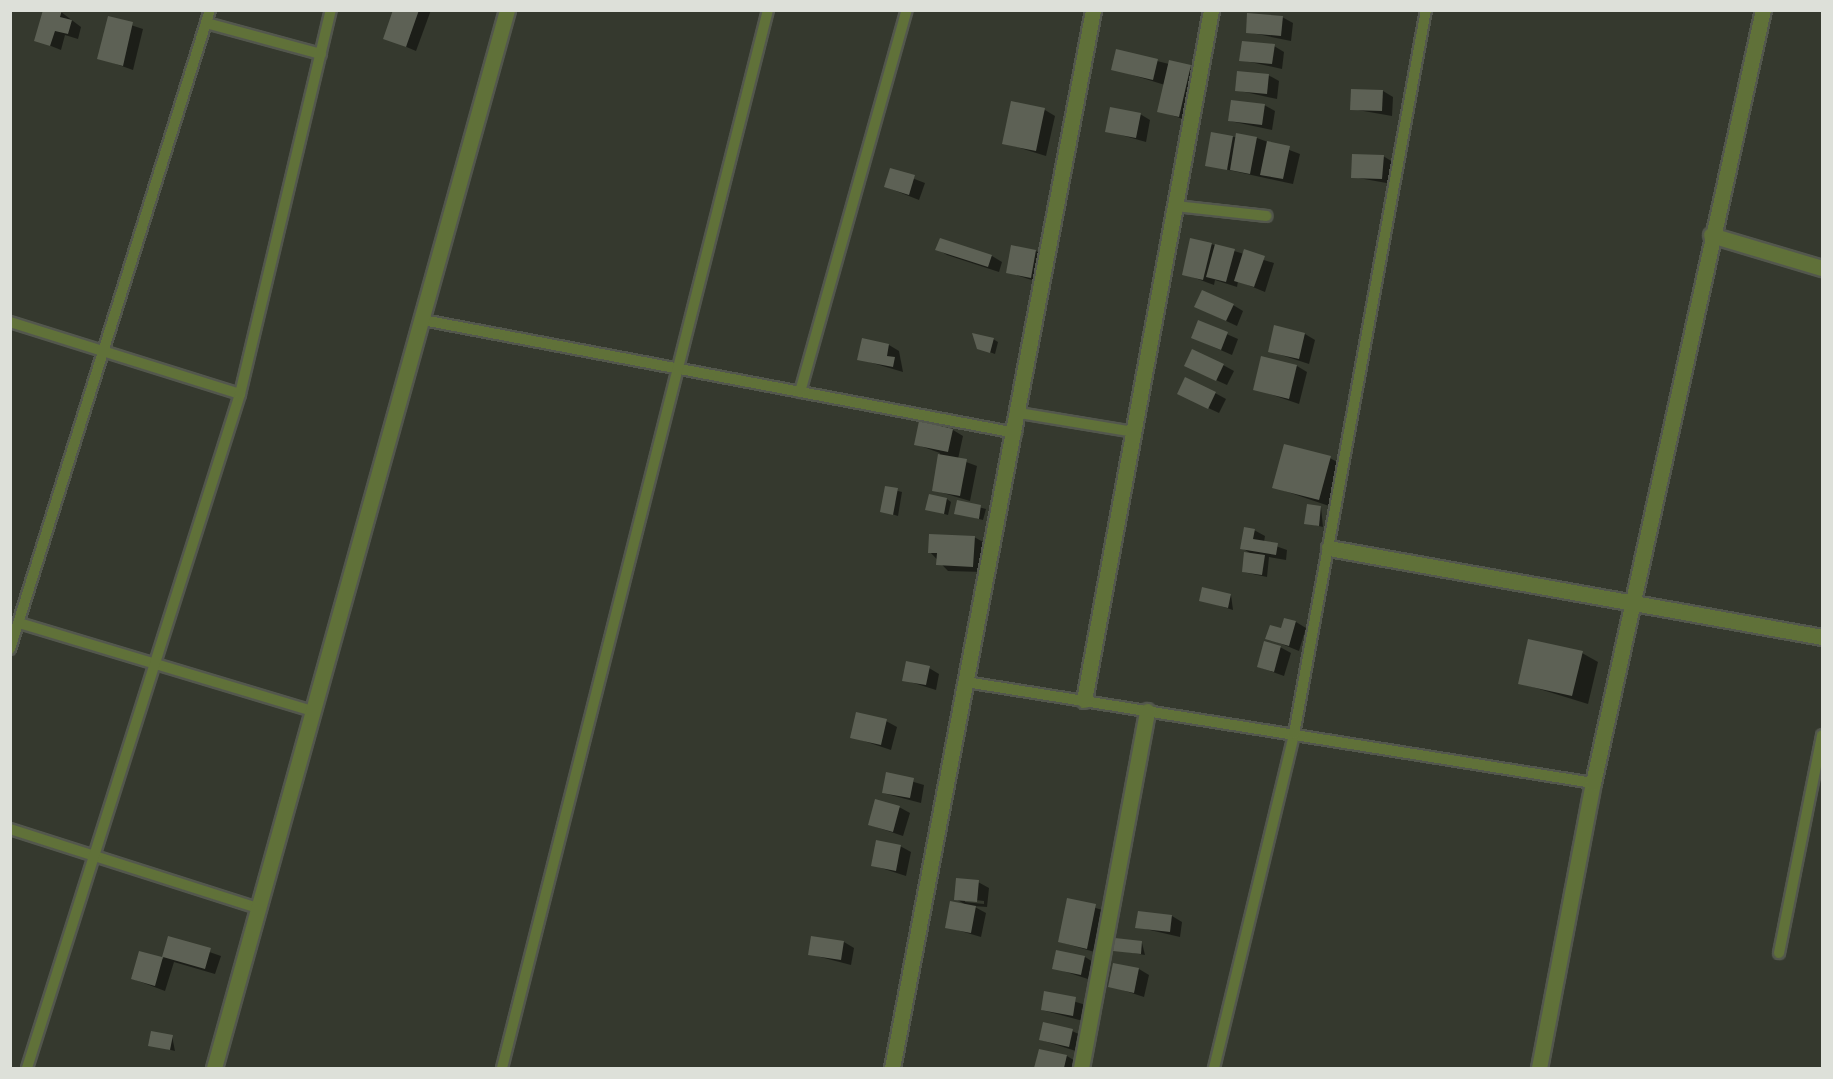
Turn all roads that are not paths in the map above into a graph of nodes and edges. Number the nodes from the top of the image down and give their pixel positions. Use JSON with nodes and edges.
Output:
{"nodes":[{"id":1,"x":210,"y":10,"type":"edge"},
{"id":2,"x":331,"y":10,"type":"edge"},
{"id":3,"x":507,"y":10,"type":"edge"},
{"id":4,"x":768,"y":10,"type":"edge"},
{"id":5,"x":907,"y":10,"type":"edge"},
{"id":6,"x":1093,"y":10,"type":"edge"},
{"id":7,"x":1211,"y":10,"type":"edge"},
{"id":8,"x":1426,"y":10,"type":"edge"},
{"id":9,"x":1763,"y":10,"type":"edge"},
{"id":10,"x":206,"y":23,"type":"junction"},
{"id":11,"x":321,"y":54,"type":"junction"},
{"id":12,"x":1176,"y":206,"type":"junction"},
{"id":13,"x":1266,"y":216,"type":"dead end"},
{"id":14,"x":1711,"y":235,"type":"junction"},
{"id":15,"x":1822,"y":268,"type":"edge"},
{"id":16,"x":423,"y":320,"type":"junction"},
{"id":17,"x":10,"y":322,"type":"edge"},
{"id":18,"x":105,"y":352,"type":"junction"},
{"id":19,"x":675,"y":368,"type":"junction"},
{"id":20,"x":800,"y":392,"type":"junction"},
{"id":21,"x":240,"y":394,"type":"junction"},
{"id":22,"x":1019,"y":413,"type":"junction"},
{"id":23,"x":1134,"y":432,"type":"junction"},
{"id":24,"x":1016,"y":433,"type":"junction"},
{"id":25,"x":1329,"y":548,"type":"junction"},
{"id":26,"x":1632,"y":603,"type":"junction"},
{"id":27,"x":19,"y":623,"type":"junction"},
{"id":28,"x":1822,"y":637,"type":"edge"},
{"id":29,"x":10,"y":649,"type":"edge"},
{"id":30,"x":155,"y":663,"type":"junction"},
{"id":31,"x":966,"y":682,"type":"junction"},
{"id":32,"x":1084,"y":700,"type":"junction"},
{"id":33,"x":1147,"y":711,"type":"junction"},
{"id":34,"x":315,"y":712,"type":"junction"},
{"id":35,"x":1294,"y":734,"type":"junction"},
{"id":36,"x":1822,"y":735,"type":"edge"},
{"id":37,"x":1593,"y":783,"type":"junction"},
{"id":38,"x":10,"y":829,"type":"edge"},
{"id":39,"x":94,"y":856,"type":"junction"},
{"id":40,"x":257,"y":908,"type":"junction"},
{"id":41,"x":1779,"y":953,"type":"dead end"},
{"id":42,"x":27,"y":1068,"type":"edge"},
{"id":43,"x":214,"y":1068,"type":"edge"},
{"id":44,"x":502,"y":1068,"type":"edge"},
{"id":45,"x":892,"y":1068,"type":"edge"},
{"id":46,"x":1081,"y":1068,"type":"edge"},
{"id":47,"x":1214,"y":1068,"type":"edge"},
{"id":48,"x":1539,"y":1068,"type":"edge"}],
"edges":[{"from":1,"to":10,"type":"lane"},
{"from":2,"to":11,"type":"lane"},
{"from":3,"to":16,"type":"street"},
{"from":4,"to":19,"type":"lane"},
{"from":5,"to":20,"type":"lane"},
{"from":6,"to":22,"type":"street"},
{"from":7,"to":12,"type":"street"},
{"from":8,"to":25,"type":"lane"},
{"from":9,"to":14,"type":"street"},
{"from":10,"to":11,"type":"lane"},
{"from":10,"to":18,"type":"lane"},
{"from":11,"to":21,"type":"lane"},
{"from":12,"to":13,"type":"lane"},
{"from":12,"to":23,"type":"street"},
{"from":14,"to":15,"type":"street"},
{"from":14,"to":26,"type":"street"},
{"from":16,"to":19,"type":"lane"},
{"from":16,"to":34,"type":"street"},
{"from":17,"to":18,"type":"lane"},
{"from":18,"to":21,"type":"lane"},
{"from":18,"to":27,"type":"lane"},
{"from":19,"to":20,"type":"lane"},
{"from":19,"to":44,"type":"lane"},
{"from":20,"to":24,"type":"lane"},
{"from":21,"to":30,"type":"lane"},
{"from":22,"to":23,"type":"lane"},
{"from":22,"to":24,"type":"street"},
{"from":23,"to":32,"type":"street"},
{"from":24,"to":31,"type":"street"},
{"from":25,"to":26,"type":"street"},
{"from":25,"to":35,"type":"lane"},
{"from":26,"to":28,"type":"street"},
{"from":26,"to":37,"type":"street"},
{"from":27,"to":29,"type":"lane"},
{"from":27,"to":30,"type":"lane"},
{"from":30,"to":34,"type":"lane"},
{"from":30,"to":39,"type":"lane"},
{"from":31,"to":32,"type":"lane"},
{"from":31,"to":45,"type":"street"},
{"from":32,"to":33,"type":"lane"},
{"from":33,"to":35,"type":"lane"},
{"from":33,"to":46,"type":"street"},
{"from":34,"to":40,"type":"street"},
{"from":35,"to":37,"type":"lane"},
{"from":35,"to":47,"type":"lane"},
{"from":36,"to":41,"type":"lane"},
{"from":37,"to":48,"type":"street"},
{"from":38,"to":39,"type":"lane"},
{"from":39,"to":40,"type":"lane"},
{"from":39,"to":42,"type":"lane"},
{"from":40,"to":43,"type":"street"}]}
